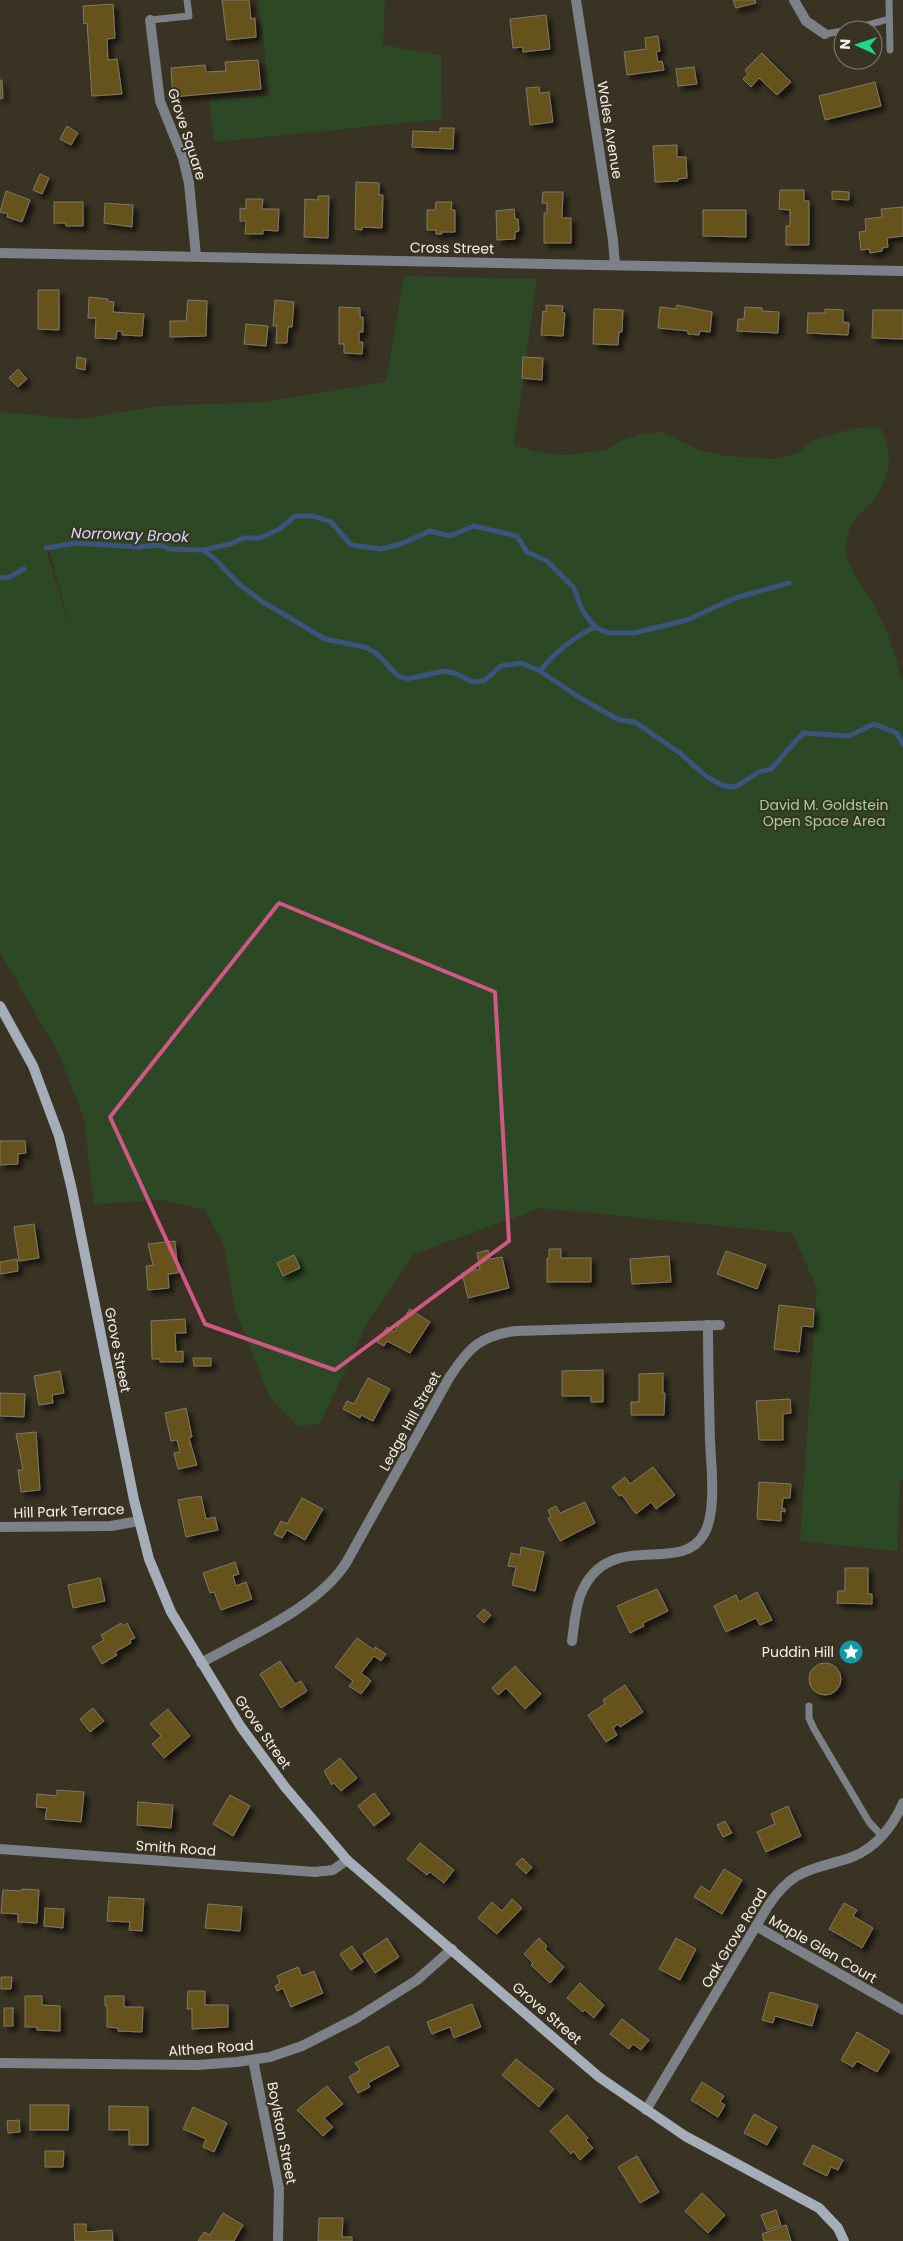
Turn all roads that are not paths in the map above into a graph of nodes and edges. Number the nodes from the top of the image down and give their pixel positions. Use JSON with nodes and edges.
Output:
{"nodes":[{"id":1,"x":187,"y":0,"type":"edge"},
{"id":2,"x":576,"y":0,"type":"edge"},
{"id":3,"x":794,"y":0,"type":"edge"},
{"id":4,"x":889,"y":0,"type":"edge"},
{"id":5,"x":889,"y":19,"type":"junction"},
{"id":6,"x":150,"y":20,"type":"joint"},
{"id":7,"x":883,"y":21,"type":"edge"},
{"id":8,"x":833,"y":33,"type":"edge"},
{"id":9,"x":825,"y":34,"type":"joint"},
{"id":10,"x":890,"y":50,"type":"dead end"},
{"id":11,"x":0,"y":253,"type":"edge"},
{"id":12,"x":196,"y":256,"type":"junction"},
{"id":13,"x":614,"y":265,"type":"junction"},
{"id":14,"x":903,"y":272,"type":"edge"},
{"id":15,"x":0,"y":1006,"type":"edge"},
{"id":16,"x":708,"y":1325,"type":"junction"},
{"id":17,"x":720,"y":1325,"type":"dead end"},
{"id":18,"x":139,"y":1521,"type":"junction"},
{"id":19,"x":0,"y":1527,"type":"edge"},
{"id":20,"x":572,"y":1641,"type":"dead end"},
{"id":21,"x":201,"y":1663,"type":"junction"},
{"id":22,"x":809,"y":1706,"type":"dead end"},
{"id":23,"x":903,"y":1803,"type":"edge"},
{"id":24,"x":882,"y":1836,"type":"junction"},
{"id":25,"x":0,"y":1849,"type":"edge"},
{"id":26,"x":347,"y":1860,"type":"junction"},
{"id":27,"x":756,"y":1926,"type":"junction"},
{"id":28,"x":452,"y":1950,"type":"junction"},
{"id":29,"x":903,"y":2010,"type":"edge"},
{"id":30,"x":253,"y":2060,"type":"junction"},
{"id":31,"x":0,"y":2063,"type":"edge"},
{"id":32,"x":646,"y":2110,"type":"junction"},
{"id":33,"x":278,"y":2241,"type":"edge"},
{"id":34,"x":844,"y":2241,"type":"edge"}],
"edges":[{"from":1,"to":6,"type":"lane"},
{"from":2,"to":13,"type":"street","name":"Wales Avenue"},
{"from":3,"to":9,"type":"street"},
{"from":4,"to":5,"type":"lane"},
{"from":5,"to":7,"type":"lane"},
{"from":5,"to":10,"type":"lane"},
{"from":6,"to":12,"type":"street","name":"Grove Square"},
{"from":8,"to":9,"type":"lane"},
{"from":11,"to":12,"type":"street","name":"Cross Street"},
{"from":12,"to":13,"type":"street","name":"Cross Street"},
{"from":13,"to":14,"type":"street","name":"Cross Street"},
{"from":15,"to":18,"type":"street","name":"Grove Street"},
{"from":16,"to":17,"type":"street","name":"Ledge Hill Street"},
{"from":16,"to":20,"type":"street"},
{"from":16,"to":21,"type":"street","name":"Ledge Hill Street"},
{"from":18,"to":19,"type":"street","name":"Hill Park Terrace"},
{"from":18,"to":21,"type":"street","name":"Grove Street"},
{"from":21,"to":26,"type":"street","name":"Grove Street"},
{"from":22,"to":24,"type":"lane"},
{"from":23,"to":24,"type":"street","name":"Oak Grove Road"},
{"from":24,"to":27,"type":"street","name":"Oak Grove Road"},
{"from":25,"to":26,"type":"street","name":"Smith Road"},
{"from":26,"to":28,"type":"street","name":"Grove Street"},
{"from":27,"to":29,"type":"street","name":"Maple Glen Court"},
{"from":27,"to":32,"type":"street","name":"Oak Grove Road"},
{"from":28,"to":30,"type":"street","name":"Althea Road"},
{"from":28,"to":32,"type":"street","name":"Grove Street"},
{"from":30,"to":31,"type":"street","name":"Althea Road"},
{"from":30,"to":33,"type":"street","name":"Boylston Street"},
{"from":32,"to":34,"type":"street","name":"Grove Street"}]}
